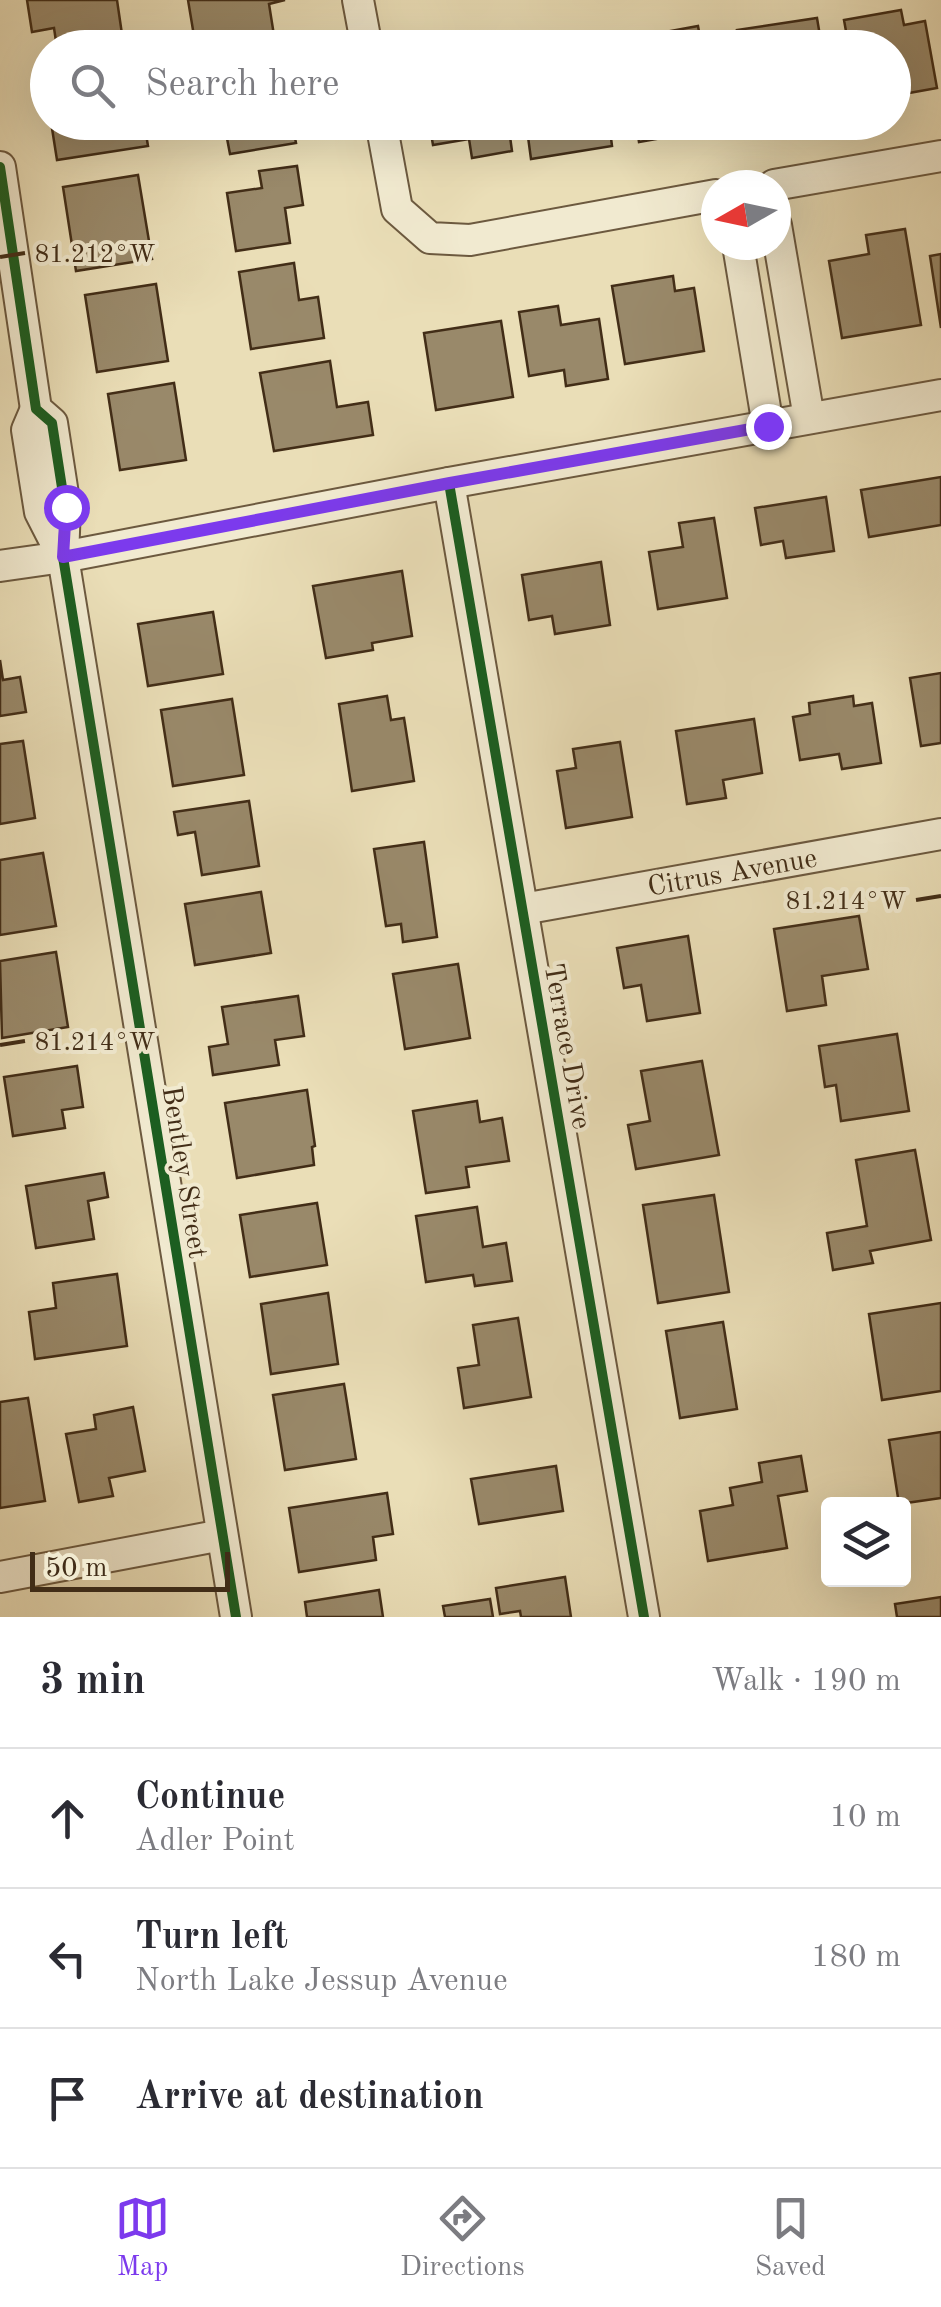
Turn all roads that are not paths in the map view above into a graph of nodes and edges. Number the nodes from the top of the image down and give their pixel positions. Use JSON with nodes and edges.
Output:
{"nodes":[{"id":1,"x":358,"y":0,"type":"edge"},
{"id":2,"x":364,"y":30,"type":"edge"},
{"id":3,"x":384,"y":140,"type":"edge"},
{"id":4,"x":941,"y":156,"type":"edge"},
{"id":5,"x":0,"y":167,"type":"edge"},
{"id":6,"x":791,"y":182,"type":"edge"},
{"id":7,"x":701,"y":199,"type":"edge"},
{"id":8,"x":741,"y":260,"type":"edge"},
{"id":9,"x":782,"y":260,"type":"edge"},
{"id":10,"x":788,"y":291,"type":"junction"},
{"id":11,"x":748,"y":299,"type":"junction"},
{"id":12,"x":941,"y":395,"type":"edge"},
{"id":13,"x":809,"y":418,"type":"junction"},
{"id":14,"x":768,"y":426,"type":"junction"},
{"id":15,"x":450,"y":483,"type":"junction"},
{"id":16,"x":63,"y":557,"type":"junction"},
{"id":17,"x":0,"y":566,"type":"edge"},
{"id":18,"x":940,"y":840,"type":"edge"},
{"id":19,"x":523,"y":909,"type":"junction"},
{"id":20,"x":222,"y":1536,"type":"junction"},
{"id":21,"x":0,"y":1577,"type":"edge"},
{"id":22,"x":236,"y":1617,"type":"edge"},
{"id":23,"x":644,"y":1617,"type":"edge"}],
"edges":[{"from":1,"to":2,"type":"street"},
{"from":3,"to":7,"type":"street"},
{"from":4,"to":6,"type":"street"},
{"from":5,"to":16,"type":"street","name":"Bentley Street"},
{"from":8,"to":11,"type":"street"},
{"from":9,"to":10,"type":"street"},
{"from":10,"to":11,"type":"street"},
{"from":10,"to":13,"type":"street"},
{"from":11,"to":14,"type":"street"},
{"from":12,"to":13,"type":"street"},
{"from":13,"to":14,"type":"street"},
{"from":14,"to":15,"type":"street"},
{"from":15,"to":16,"type":"street"},
{"from":15,"to":19,"type":"street","name":"Terrace Drive"},
{"from":16,"to":17,"type":"street"},
{"from":16,"to":20,"type":"street","name":"Bentley Street"},
{"from":18,"to":19,"type":"street","name":"Citrus Avenue"},
{"from":19,"to":23,"type":"street","name":"Terrace Drive"},
{"from":20,"to":21,"type":"street"},
{"from":20,"to":22,"type":"street","name":"Bentley Street"}]}
